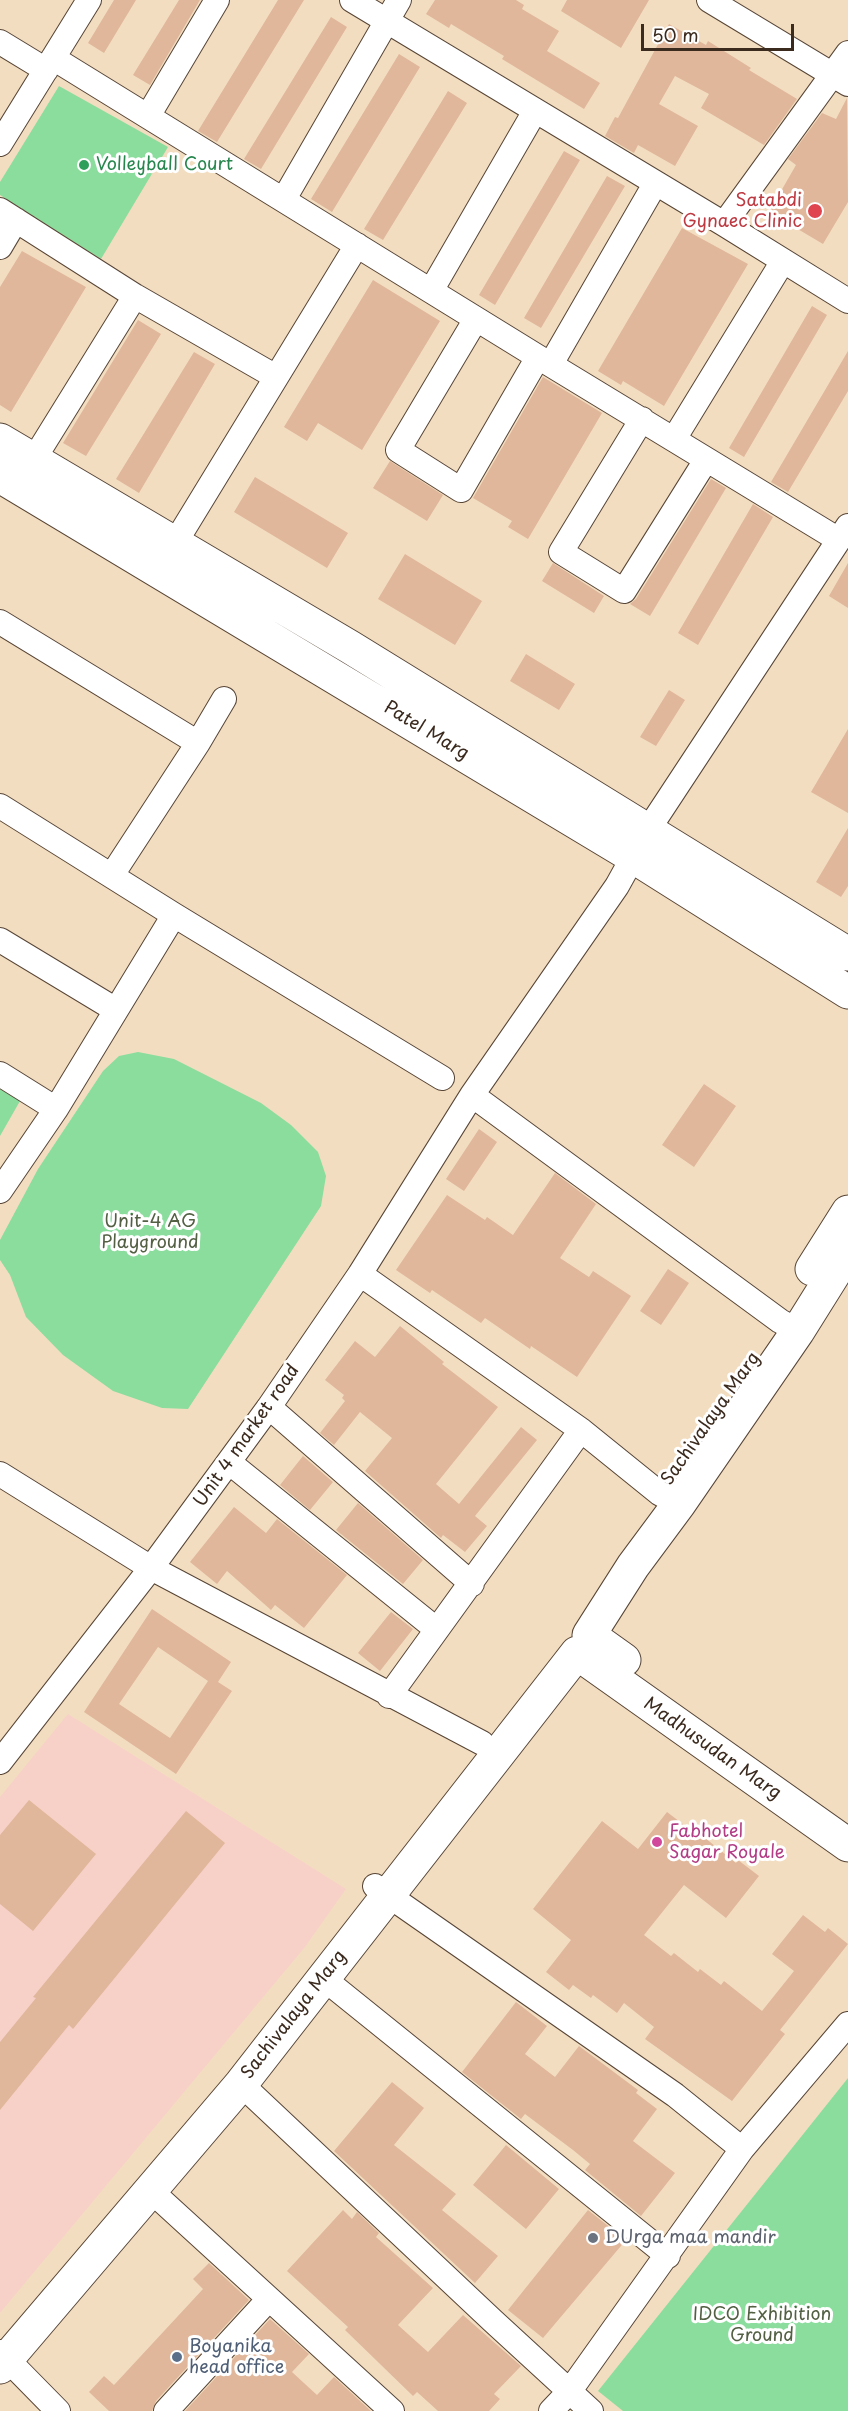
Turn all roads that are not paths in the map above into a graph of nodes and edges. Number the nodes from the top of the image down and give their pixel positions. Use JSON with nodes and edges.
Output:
{"nodes":[{"id":1,"x":217,"y":0,"type":"edge"},
{"id":2,"x":352,"y":0,"type":"edge"},
{"id":3,"x":399,"y":0,"type":"edge"},
{"id":4,"x":709,"y":0,"type":"edge"},
{"id":5,"x":81,"y":3,"type":"edge"},
{"id":6,"x":387,"y":21,"type":"junction"},
{"id":7,"x":0,"y":42,"type":"edge"},
{"id":8,"x":848,"y":53,"type":"edge"},
{"id":9,"x":49,"y":64,"type":"junction"},
{"id":10,"x":840,"y":79,"type":"edge"},
{"id":11,"x":536,"y":111,"type":"junction"},
{"id":12,"x":148,"y":116,"type":"junction"},
{"id":13,"x":0,"y":144,"type":"edge"},
{"id":14,"x":655,"y":184,"type":"junction"},
{"id":15,"x":284,"y":199,"type":"junction"},
{"id":16,"x":8,"y":215,"type":"edge"},
{"id":17,"x":724,"y":224,"type":"junction"},
{"id":18,"x":357,"y":245,"type":"junction"},
{"id":19,"x":0,"y":247,"type":"edge"},
{"id":20,"x":783,"y":261,"type":"junction"},
{"id":21,"x":431,"y":291,"type":"junction"},
{"id":22,"x":135,"y":296,"type":"junction"},
{"id":23,"x":848,"y":302,"type":"edge"},
{"id":24,"x":476,"y":319,"type":"junction"},
{"id":25,"x":545,"y":361,"type":"junction"},
{"id":26,"x":276,"y":377,"type":"junction"},
{"id":27,"x":642,"y":419,"type":"junction"},
{"id":28,"x":674,"y":439,"type":"junction"},
{"id":29,"x":0,"y":440,"type":"edge"},
{"id":30,"x":34,"y":459,"type":"junction"},
{"id":31,"x":706,"y":460,"type":"junction"},
{"id":32,"x":0,"y":476,"type":"edge"},
{"id":33,"x":843,"y":533,"type":"edge"},
{"id":34,"x":175,"y":543,"type":"junction"},
{"id":35,"x":0,"y":622,"type":"edge"},
{"id":36,"x":224,"y":699,"type":"dead end"},
{"id":37,"x":198,"y":743,"type":"junction"},
{"id":38,"x":0,"y":806,"type":"edge"},
{"id":39,"x":641,"y":844,"type":"junction"},
{"id":40,"x":112,"y":875,"type":"junction"},
{"id":41,"x":174,"y":915,"type":"junction"},
{"id":42,"x":0,"y":940,"type":"edge"},
{"id":43,"x":848,"y":954,"type":"edge"},
{"id":44,"x":848,"y":992,"type":"edge"},
{"id":45,"x":116,"y":1010,"type":"junction"},
{"id":46,"x":0,"y":1074,"type":"edge"},
{"id":47,"x":442,"y":1077,"type":"dead end"},
{"id":48,"x":472,"y":1095,"type":"junction"},
{"id":49,"x":56,"y":1109,"type":"junction"},
{"id":50,"x":0,"y":1191,"type":"edge"},
{"id":51,"x":848,"y":1212,"type":"edge"},
{"id":52,"x":848,"y":1251,"type":"edge"},
{"id":53,"x":360,"y":1274,"type":"junction"},
{"id":54,"x":789,"y":1326,"type":"junction"},
{"id":55,"x":269,"y":1407,"type":"junction"},
{"id":56,"x":581,"y":1430,"type":"junction"},
{"id":57,"x":230,"y":1463,"type":"junction"},
{"id":58,"x":0,"y":1474,"type":"edge"},
{"id":59,"x":669,"y":1498,"type":"junction"},
{"id":60,"x":151,"y":1568,"type":"junction"},
{"id":61,"x":472,"y":1584,"type":"junction"},
{"id":62,"x":436,"y":1629,"type":"junction"},
{"id":63,"x":574,"y":1638,"type":"junction"},
{"id":64,"x":389,"y":1696,"type":"junction"},
{"id":65,"x":482,"y":1743,"type":"junction"},
{"id":66,"x":0,"y":1762,"type":"edge"},
{"id":67,"x":848,"y":1819,"type":"edge"},
{"id":68,"x":848,"y":1845,"type":"edge"},
{"id":69,"x":382,"y":1891,"type":"junction"},
{"id":70,"x":323,"y":1978,"type":"junction"},
{"id":71,"x":848,"y":2024,"type":"edge"},
{"id":72,"x":241,"y":2084,"type":"junction"},
{"id":73,"x":742,"y":2149,"type":"junction"},
{"id":74,"x":149,"y":2189,"type":"junction"},
{"id":75,"x":668,"y":2256,"type":"junction"},
{"id":76,"x":269,"y":2299,"type":"junction"},
{"id":77,"x":2,"y":2353,"type":"edge"},
{"id":78,"x":569,"y":2392,"type":"junction"},
{"id":79,"x":58,"y":2411,"type":"edge"},
{"id":80,"x":166,"y":2411,"type":"edge"},
{"id":81,"x":392,"y":2411,"type":"edge"},
{"id":82,"x":551,"y":2411,"type":"edge"},
{"id":83,"x":591,"y":2411,"type":"edge"}],
"edges":[{"from":1,"to":12,"type":"street"},
{"from":2,"to":6,"type":"street"},
{"from":3,"to":6,"type":"street"},
{"from":4,"to":10,"type":"street"},
{"from":5,"to":9,"type":"street"},
{"from":6,"to":11,"type":"street"},
{"from":6,"to":15,"type":"street"},
{"from":7,"to":9,"type":"street"},
{"from":8,"to":10,"type":"street"},
{"from":9,"to":12,"type":"street"},
{"from":9,"to":13,"type":"street"},
{"from":10,"to":17,"type":"street"},
{"from":11,"to":14,"type":"street"},
{"from":11,"to":21,"type":"street"},
{"from":12,"to":15,"type":"street"},
{"from":14,"to":17,"type":"street"},
{"from":14,"to":25,"type":"street"},
{"from":15,"to":18,"type":"street"},
{"from":16,"to":19,"type":"street"},
{"from":16,"to":22,"type":"street"},
{"from":17,"to":20,"type":"street"},
{"from":18,"to":21,"type":"street"},
{"from":18,"to":26,"type":"street"},
{"from":20,"to":23,"type":"street"},
{"from":20,"to":28,"type":"street"},
{"from":21,"to":24,"type":"street"},
{"from":22,"to":26,"type":"street"},
{"from":22,"to":30,"type":"street"},
{"from":24,"to":25,"type":"street"},
{"from":24,"to":25,"type":"street"},
{"from":25,"to":27,"type":"street"},
{"from":26,"to":34,"type":"street"},
{"from":27,"to":28,"type":"street"},
{"from":27,"to":31,"type":"street"},
{"from":28,"to":31,"type":"street"},
{"from":29,"to":30,"type":"street","name":"Patel Marg"},
{"from":30,"to":34,"type":"street","name":"Patel Marg"},
{"from":31,"to":33,"type":"street"},
{"from":32,"to":39,"type":"street","name":"Patel Marg"},
{"from":33,"to":39,"type":"street","name":"Unit 4 market road"},
{"from":34,"to":39,"type":"street","name":"Patel Marg"},
{"from":35,"to":37,"type":"street"},
{"from":36,"to":37,"type":"street"},
{"from":37,"to":40,"type":"street"},
{"from":38,"to":40,"type":"street"},
{"from":39,"to":43,"type":"street","name":"Patel Marg"},
{"from":39,"to":44,"type":"street","name":"Patel Marg"},
{"from":39,"to":48,"type":"street","name":"Unit 4 market road"},
{"from":40,"to":41,"type":"street"},
{"from":41,"to":45,"type":"street"},
{"from":41,"to":47,"type":"street"},
{"from":42,"to":45,"type":"street"},
{"from":45,"to":49,"type":"street"},
{"from":46,"to":49,"type":"street"},
{"from":48,"to":53,"type":"street","name":"Unit 4 market road"},
{"from":48,"to":54,"type":"street"},
{"from":49,"to":50,"type":"street"},
{"from":51,"to":54,"type":"street","name":"Sachivalaya Marg"},
{"from":52,"to":54,"type":"street","name":"Sachivalaya Marg"},
{"from":53,"to":55,"type":"street","name":"Unit 4 market road"},
{"from":53,"to":56,"type":"street"},
{"from":54,"to":59,"type":"street","name":"Sachivalaya Marg"},
{"from":55,"to":57,"type":"street","name":"Unit 4 market road"},
{"from":55,"to":61,"type":"street"},
{"from":56,"to":59,"type":"street"},
{"from":56,"to":61,"type":"street"},
{"from":57,"to":60,"type":"street","name":"Unit 4 market road"},
{"from":57,"to":62,"type":"street"},
{"from":58,"to":60,"type":"street"},
{"from":59,"to":63,"type":"street","name":"Sachivalaya Marg"},
{"from":60,"to":64,"type":"street"},
{"from":60,"to":66,"type":"street","name":"Unit 4 market road"},
{"from":61,"to":62,"type":"street"},
{"from":62,"to":64,"type":"street"},
{"from":63,"to":65,"type":"street","name":"Sachivalaya Marg"},
{"from":63,"to":67,"type":"street","name":"Madhusudan Marg"},
{"from":63,"to":68,"type":"street","name":"Madhusudan Marg"},
{"from":63,"to":69,"type":"street","name":"Sachivalaya Marg"},
{"from":64,"to":65,"type":"street"},
{"from":65,"to":69,"type":"street","name":"Sachivalaya Marg"},
{"from":69,"to":70,"type":"street","name":"Sachivalaya Marg"},
{"from":69,"to":73,"type":"street"},
{"from":69,"to":77,"type":"street","name":"Sachivalaya Marg"},
{"from":70,"to":72,"type":"street","name":"Sachivalaya Marg"},
{"from":70,"to":75,"type":"street"},
{"from":71,"to":73,"type":"street"},
{"from":72,"to":74,"type":"street","name":"Sachivalaya Marg"},
{"from":72,"to":78,"type":"street"},
{"from":73,"to":75,"type":"street"},
{"from":74,"to":76,"type":"street"},
{"from":74,"to":77,"type":"street","name":"Sachivalaya Marg"},
{"from":75,"to":78,"type":"street"},
{"from":76,"to":80,"type":"street"},
{"from":76,"to":81,"type":"street"},
{"from":77,"to":79,"type":"street"},
{"from":78,"to":82,"type":"street"},
{"from":78,"to":83,"type":"street"}]}
